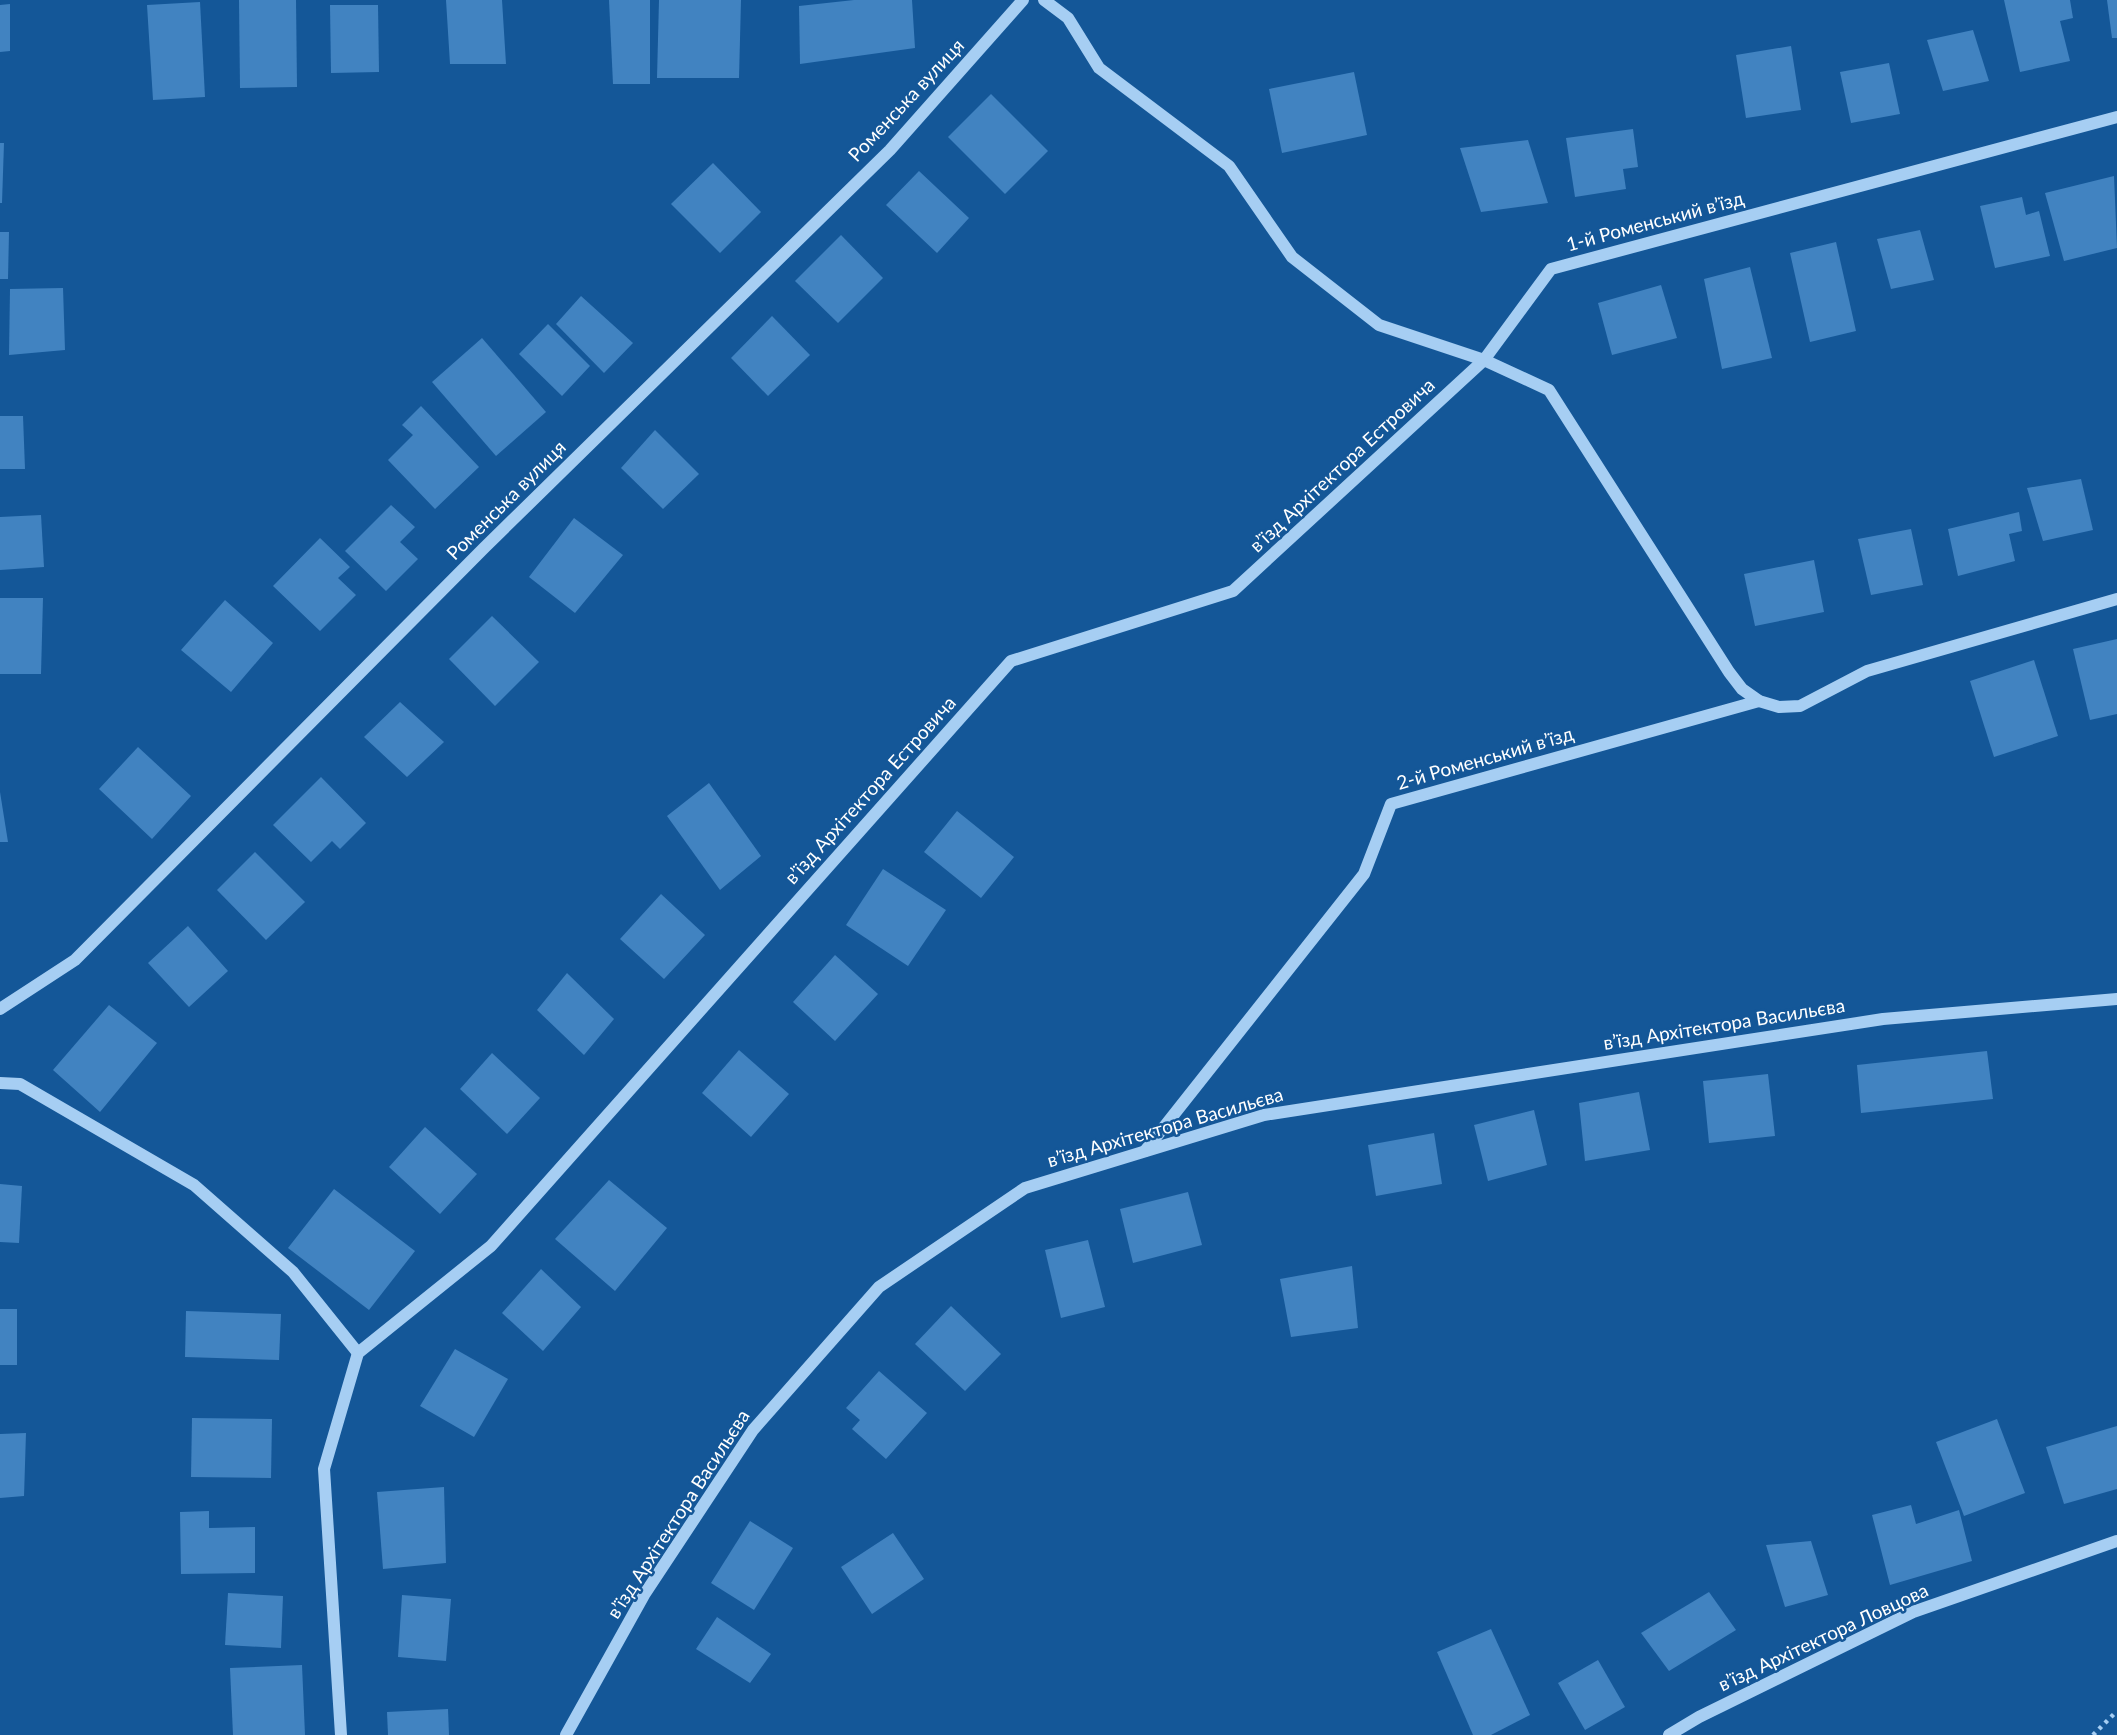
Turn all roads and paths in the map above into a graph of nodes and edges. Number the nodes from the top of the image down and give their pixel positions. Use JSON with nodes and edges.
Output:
{"nodes":[{"id":1,"x":1023,"y":0,"type":"edge"},
{"id":2,"x":1044,"y":0,"type":"edge"},
{"id":3,"x":2117,"y":117,"type":"edge"},
{"id":4,"x":1484,"y":360,"type":"junction"},
{"id":5,"x":2117,"y":599,"type":"edge"},
{"id":6,"x":1759,"y":701,"type":"junction"},
{"id":7,"x":2117,"y":999,"type":"edge"},
{"id":8,"x":0,"y":1009,"type":"edge"},
{"id":9,"x":0,"y":1083,"type":"edge"},
{"id":10,"x":1145,"y":1151,"type":"junction"},
{"id":11,"x":358,"y":1353,"type":"junction"},
{"id":12,"x":2117,"y":1541,"type":"edge"},
{"id":13,"x":2117,"y":1710,"type":"edge"},
{"id":14,"x":341,"y":1735,"type":"edge"},
{"id":15,"x":566,"y":1735,"type":"edge"},
{"id":16,"x":1669,"y":1735,"type":"edge"},
{"id":17,"x":2093,"y":1735,"type":"edge"}],
"edges":[{"from":1,"to":8,"type":"street","name":"Роменська вулиця"},
{"from":2,"to":4,"type":"street"},
{"from":3,"to":4,"type":"street","name":"1-й Роменський в’їзд"},
{"from":4,"to":6,"type":"street"},
{"from":4,"to":11,"type":"street","name":"в’їзд Архітектора Естровича"},
{"from":5,"to":6,"type":"street","name":"2-й Роменський в’їзд"},
{"from":6,"to":10,"type":"street","name":"2-й Роменський в’їзд"},
{"from":7,"to":10,"type":"street","name":"в’їзд Архітектора Васильєва"},
{"from":9,"to":11,"type":"street"},
{"from":10,"to":15,"type":"street","name":"в’їзд Архітектора Васильєва"},
{"from":11,"to":14,"type":"street"},
{"from":12,"to":16,"type":"street","name":"в’їзд Архітектора Ловцова"},
{"from":13,"to":17,"type":"path"}]}
